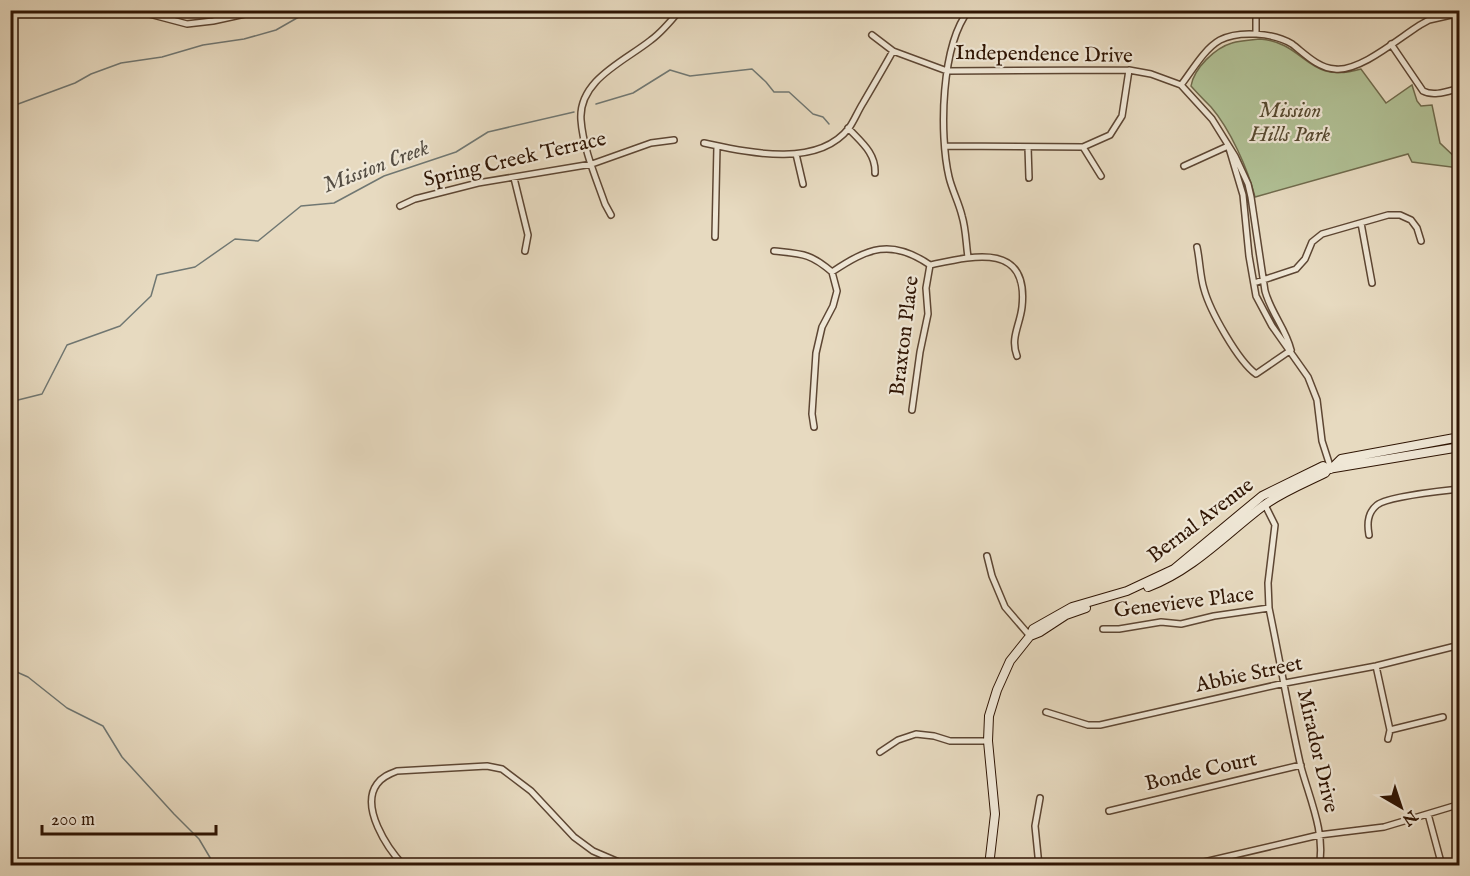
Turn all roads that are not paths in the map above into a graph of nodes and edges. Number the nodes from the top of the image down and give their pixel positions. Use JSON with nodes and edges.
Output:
{"nodes":[{"id":1,"x":134,"y":10,"type":"edge"},
{"id":2,"x":264,"y":10,"type":"edge"},
{"id":3,"x":680,"y":10,"type":"edge"},
{"id":4,"x":969,"y":10,"type":"edge"},
{"id":5,"x":1256,"y":10,"type":"edge"},
{"id":6,"x":1460,"y":13,"type":"edge"},
{"id":7,"x":1256,"y":34,"type":"junction"},
{"id":8,"x":872,"y":35,"type":"dead end"},
{"id":9,"x":1391,"y":44,"type":"junction"},
{"id":10,"x":893,"y":51,"type":"junction"},
{"id":11,"x":1129,"y":70,"type":"junction"},
{"id":12,"x":947,"y":71,"type":"junction"},
{"id":13,"x":1181,"y":85,"type":"junction"},
{"id":14,"x":1460,"y":88,"type":"edge"},
{"id":15,"x":848,"y":129,"type":"junction"},
{"id":16,"x":674,"y":140,"type":"dead end"},
{"id":17,"x":704,"y":143,"type":"dead end"},
{"id":18,"x":717,"y":146,"type":"junction"},
{"id":19,"x":945,"y":146,"type":"junction"},
{"id":20,"x":1228,"y":146,"type":"junction"},
{"id":21,"x":1028,"y":147,"type":"junction"},
{"id":22,"x":1083,"y":147,"type":"junction"},
{"id":23,"x":796,"y":154,"type":"junction"},
{"id":24,"x":592,"y":164,"type":"junction"},
{"id":25,"x":1184,"y":166,"type":"dead end"},
{"id":26,"x":876,"y":172,"type":"dead end"},
{"id":27,"x":1101,"y":176,"type":"dead end"},
{"id":28,"x":514,"y":178,"type":"junction"},
{"id":29,"x":1029,"y":178,"type":"dead end"},
{"id":30,"x":802,"y":184,"type":"dead end"},
{"id":31,"x":400,"y":206,"type":"dead end"},
{"id":32,"x":610,"y":214,"type":"dead end"},
{"id":33,"x":1361,"y":223,"type":"junction"},
{"id":34,"x":715,"y":237,"type":"dead end"},
{"id":35,"x":1420,"y":241,"type":"dead end"},
{"id":36,"x":1197,"y":247,"type":"dead end"},
{"id":37,"x":525,"y":251,"type":"dead end"},
{"id":38,"x":774,"y":251,"type":"dead end"},
{"id":39,"x":968,"y":257,"type":"junction"},
{"id":40,"x":930,"y":265,"type":"junction"},
{"id":41,"x":832,"y":272,"type":"junction"},
{"id":42,"x":1264,"y":280,"type":"junction"},
{"id":43,"x":1254,"y":283,"type":"junction"},
{"id":44,"x":1372,"y":283,"type":"dead end"},
{"id":45,"x":1291,"y":350,"type":"junction"},
{"id":46,"x":1017,"y":356,"type":"dead end"},
{"id":47,"x":912,"y":410,"type":"dead end"},
{"id":48,"x":814,"y":427,"type":"dead end"},
{"id":49,"x":1460,"y":436,"type":"edge"},
{"id":50,"x":1460,"y":447,"type":"edge"},
{"id":51,"x":1330,"y":469,"type":"junction"},
{"id":52,"x":1460,"y":489,"type":"edge"},
{"id":53,"x":1265,"y":505,"type":"junction"},
{"id":54,"x":1369,"y":535,"type":"dead end"},
{"id":55,"x":987,"y":556,"type":"dead end"},
{"id":56,"x":1269,"y":609,"type":"junction"},
{"id":57,"x":1102,"y":629,"type":"dead end"},
{"id":58,"x":1030,"y":636,"type":"junction"},
{"id":59,"x":1460,"y":645,"type":"edge"},
{"id":60,"x":1376,"y":666,"type":"junction"},
{"id":61,"x":1285,"y":683,"type":"junction"},
{"id":62,"x":1046,"y":712,"type":"dead end"},
{"id":63,"x":1443,"y":717,"type":"dead end"},
{"id":64,"x":1390,"y":730,"type":"junction"},
{"id":65,"x":1388,"y":739,"type":"dead end"},
{"id":66,"x":988,"y":741,"type":"junction"},
{"id":67,"x":880,"y":753,"type":"dead end"},
{"id":68,"x":1301,"y":765,"type":"junction"},
{"id":69,"x":1040,"y":798,"type":"dead end"},
{"id":70,"x":1460,"y":802,"type":"edge"},
{"id":71,"x":1109,"y":811,"type":"dead end"},
{"id":72,"x":1428,"y":814,"type":"junction"},
{"id":73,"x":1319,"y":835,"type":"junction"},
{"id":74,"x":404,"y":866,"type":"edge"},
{"id":75,"x":628,"y":866,"type":"edge"},
{"id":76,"x":989,"y":866,"type":"edge"},
{"id":77,"x":1039,"y":866,"type":"edge"},
{"id":78,"x":1187,"y":866,"type":"edge"},
{"id":79,"x":1319,"y":866,"type":"edge"},
{"id":80,"x":1442,"y":866,"type":"edge"}],
"edges":[{"from":1,"to":2,"type":"street"},
{"from":3,"to":24,"type":"street"},
{"from":4,"to":12,"type":"street"},
{"from":5,"to":7,"type":"street"},
{"from":6,"to":9,"type":"street"},
{"from":7,"to":9,"type":"street"},
{"from":7,"to":13,"type":"street"},
{"from":8,"to":10,"type":"street","name":"Independence Drive"},
{"from":9,"to":14,"type":"street"},
{"from":10,"to":12,"type":"street","name":"Independence Drive"},
{"from":10,"to":15,"type":"street"},
{"from":11,"to":12,"type":"street","name":"Independence Drive"},
{"from":11,"to":13,"type":"street","name":"Independence Drive"},
{"from":11,"to":22,"type":"street"},
{"from":12,"to":19,"type":"street"},
{"from":13,"to":20,"type":"street","name":"Independence Drive"},
{"from":15,"to":23,"type":"street"},
{"from":15,"to":26,"type":"street"},
{"from":16,"to":24,"type":"street","name":"Spring Creek Terrace"},
{"from":17,"to":18,"type":"street"},
{"from":18,"to":23,"type":"street"},
{"from":18,"to":34,"type":"street"},
{"from":19,"to":21,"type":"street"},
{"from":19,"to":39,"type":"street"},
{"from":20,"to":25,"type":"street"},
{"from":20,"to":42,"type":"street","name":"Independence Drive"},
{"from":20,"to":43,"type":"street","name":"Independence Drive"},
{"from":21,"to":22,"type":"street"},
{"from":21,"to":29,"type":"street"},
{"from":22,"to":27,"type":"street"},
{"from":23,"to":30,"type":"street"},
{"from":24,"to":28,"type":"street","name":"Spring Creek Terrace"},
{"from":24,"to":32,"type":"street"},
{"from":28,"to":31,"type":"street","name":"Spring Creek Terrace"},
{"from":28,"to":37,"type":"street"},
{"from":33,"to":35,"type":"street"},
{"from":33,"to":42,"type":"street"},
{"from":33,"to":44,"type":"street"},
{"from":36,"to":45,"type":"street"},
{"from":38,"to":41,"type":"street"},
{"from":39,"to":40,"type":"street"},
{"from":39,"to":46,"type":"street"},
{"from":40,"to":41,"type":"street"},
{"from":40,"to":47,"type":"street","name":"Braxton Place"},
{"from":41,"to":48,"type":"street"},
{"from":42,"to":43,"type":"street"},
{"from":42,"to":45,"type":"street","name":"Independence Drive"},
{"from":43,"to":45,"type":"street","name":"Independence Drive"},
{"from":45,"to":51,"type":"street","name":"Independence Drive"},
{"from":49,"to":51,"type":"main road","name":"Bernal Avenue"},
{"from":50,"to":51,"type":"main road","name":"Bernal Avenue"},
{"from":51,"to":53,"type":"main road","name":"Bernal Avenue"},
{"from":51,"to":58,"type":"main road","name":"Bernal Avenue"},
{"from":52,"to":54,"type":"street"},
{"from":53,"to":56,"type":"street","name":"Mirador Drive"},
{"from":53,"to":58,"type":"main road","name":"Bernal Avenue"},
{"from":55,"to":58,"type":"street"},
{"from":56,"to":57,"type":"street","name":"Genevieve Place"},
{"from":56,"to":61,"type":"street","name":"Mirador Drive"},
{"from":58,"to":66,"type":"main road","name":"Bernal Avenue"},
{"from":59,"to":60,"type":"street","name":"Abbie Street"},
{"from":60,"to":61,"type":"street","name":"Abbie Street"},
{"from":60,"to":64,"type":"street"},
{"from":61,"to":62,"type":"street","name":"Abbie Street"},
{"from":61,"to":68,"type":"street","name":"Mirador Drive"},
{"from":63,"to":64,"type":"street"},
{"from":64,"to":65,"type":"street"},
{"from":66,"to":67,"type":"street"},
{"from":66,"to":76,"type":"main road","name":"Bernal Avenue"},
{"from":68,"to":71,"type":"street","name":"Bonde Court"},
{"from":68,"to":73,"type":"street","name":"Mirador Drive"},
{"from":69,"to":77,"type":"street"},
{"from":70,"to":72,"type":"street"},
{"from":72,"to":73,"type":"street"},
{"from":72,"to":80,"type":"street"},
{"from":73,"to":78,"type":"street"},
{"from":73,"to":79,"type":"street","name":"Mirador Drive"},
{"from":74,"to":75,"type":"street"}]}
